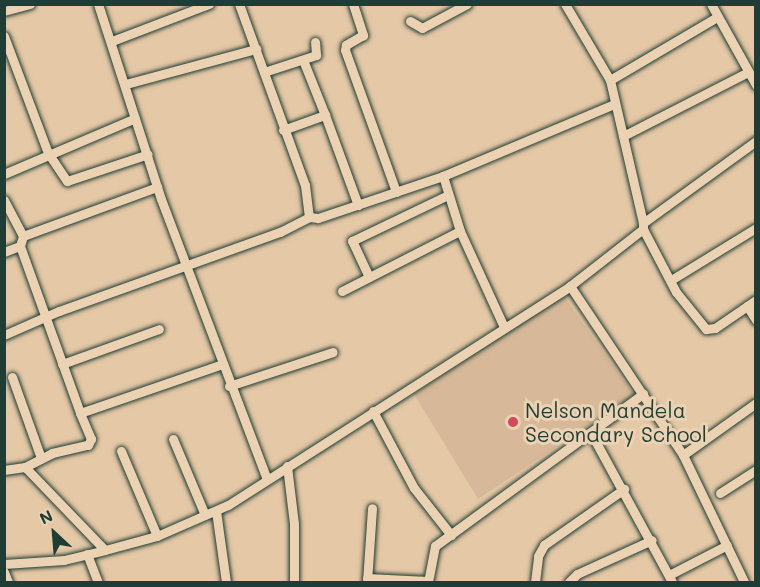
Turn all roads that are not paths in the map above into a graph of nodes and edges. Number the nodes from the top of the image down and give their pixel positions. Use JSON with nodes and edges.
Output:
{"nodes":[{"id":1,"x":30,"y":4,"type":"edge"},
{"id":2,"x":98,"y":4,"type":"edge"},
{"id":3,"x":208,"y":4,"type":"edge"},
{"id":4,"x":239,"y":4,"type":"edge"},
{"id":5,"x":353,"y":4,"type":"edge"},
{"id":6,"x":467,"y":4,"type":"edge"},
{"id":7,"x":565,"y":4,"type":"edge"},
{"id":8,"x":711,"y":4,"type":"edge"},
{"id":9,"x":4,"y":11,"type":"edge"},
{"id":10,"x":717,"y":17,"type":"junction"},
{"id":11,"x":410,"y":21,"type":"dead end"},
{"id":12,"x":4,"y":36,"type":"edge"},
{"id":13,"x":112,"y":42,"type":"junction"},
{"id":14,"x":315,"y":42,"type":"dead end"},
{"id":15,"x":256,"y":49,"type":"junction"},
{"id":16,"x":303,"y":60,"type":"junction"},
{"id":17,"x":264,"y":72,"type":"junction"},
{"id":18,"x":748,"y":72,"type":"junction"},
{"id":19,"x":610,"y":80,"type":"junction"},
{"id":20,"x":126,"y":84,"type":"junction"},
{"id":21,"x":756,"y":85,"type":"edge"},
{"id":22,"x":614,"y":104,"type":"junction"},
{"id":23,"x":325,"y":115,"type":"junction"},
{"id":24,"x":135,"y":118,"type":"junction"},
{"id":25,"x":283,"y":130,"type":"junction"},
{"id":26,"x":623,"y":136,"type":"junction"},
{"id":27,"x":756,"y":141,"type":"edge"},
{"id":28,"x":48,"y":153,"type":"junction"},
{"id":29,"x":148,"y":154,"type":"junction"},
{"id":30,"x":4,"y":174,"type":"edge"},
{"id":31,"x":443,"y":176,"type":"junction"},
{"id":32,"x":157,"y":187,"type":"junction"},
{"id":33,"x":396,"y":192,"type":"junction"},
{"id":34,"x":446,"y":196,"type":"junction"},
{"id":35,"x":4,"y":200,"type":"edge"},
{"id":36,"x":358,"y":205,"type":"junction"},
{"id":37,"x":309,"y":217,"type":"junction"},
{"id":38,"x":643,"y":226,"type":"junction"},
{"id":39,"x":756,"y":228,"type":"edge"},
{"id":40,"x":460,"y":231,"type":"junction"},
{"id":41,"x":22,"y":241,"type":"junction"},
{"id":42,"x":4,"y":252,"type":"edge"},
{"id":43,"x":188,"y":267,"type":"junction"},
{"id":44,"x":369,"y":277,"type":"junction"},
{"id":45,"x":671,"y":280,"type":"junction"},
{"id":46,"x":570,"y":286,"type":"junction"},
{"id":47,"x":342,"y":291,"type":"dead end"},
{"id":48,"x":756,"y":300,"type":"edge"},
{"id":49,"x":747,"y":306,"type":"junction"},
{"id":50,"x":45,"y":316,"type":"junction"},
{"id":51,"x":756,"y":320,"type":"edge"},
{"id":52,"x":504,"y":327,"type":"junction"},
{"id":53,"x":159,"y":329,"type":"dead end"},
{"id":54,"x":4,"y":335,"type":"edge"},
{"id":55,"x":333,"y":352,"type":"dead end"},
{"id":56,"x":62,"y":364,"type":"junction"},
{"id":57,"x":222,"y":364,"type":"junction"},
{"id":58,"x":12,"y":377,"type":"dead end"},
{"id":59,"x":229,"y":386,"type":"junction"},
{"id":60,"x":643,"y":394,"type":"junction"},
{"id":61,"x":756,"y":403,"type":"edge"},
{"id":62,"x":373,"y":411,"type":"junction"},
{"id":63,"x":80,"y":413,"type":"junction"},
{"id":64,"x":592,"y":435,"type":"junction"},
{"id":65,"x":173,"y":439,"type":"dead end"},
{"id":66,"x":121,"y":451,"type":"dead end"},
{"id":67,"x":683,"y":455,"type":"junction"},
{"id":68,"x":41,"y":458,"type":"junction"},
{"id":69,"x":287,"y":466,"type":"junction"},
{"id":70,"x":25,"y":467,"type":"junction"},
{"id":71,"x":4,"y":470,"type":"edge"},
{"id":72,"x":756,"y":470,"type":"edge"},
{"id":73,"x":267,"y":479,"type":"junction"},
{"id":74,"x":624,"y":489,"type":"junction"},
{"id":75,"x":720,"y":493,"type":"dead end"},
{"id":76,"x":372,"y":508,"type":"dead end"},
{"id":77,"x":216,"y":511,"type":"junction"},
{"id":78,"x":205,"y":515,"type":"junction"},
{"id":79,"x":451,"y":535,"type":"junction"},
{"id":80,"x":157,"y":536,"type":"junction"},
{"id":81,"x":652,"y":540,"type":"junction"},
{"id":82,"x":727,"y":545,"type":"junction"},
{"id":83,"x":105,"y":550,"type":"junction"},
{"id":84,"x":87,"y":554,"type":"junction"},
{"id":85,"x":4,"y":564,"type":"edge"},
{"id":86,"x":4,"y":572,"type":"edge"},
{"id":87,"x":670,"y":579,"type":"edge"},
{"id":88,"x":367,"y":580,"type":"edge"},
{"id":89,"x":8,"y":582,"type":"edge"},
{"id":90,"x":98,"y":582,"type":"edge"},
{"id":91,"x":226,"y":582,"type":"edge"},
{"id":92,"x":294,"y":582,"type":"edge"},
{"id":93,"x":428,"y":582,"type":"edge"},
{"id":94,"x":535,"y":582,"type":"edge"},
{"id":95,"x":569,"y":582,"type":"edge"},
{"id":96,"x":744,"y":582,"type":"edge"}],
"edges":[{"from":1,"to":9,"type":"street"},
{"from":2,"to":13,"type":"street"},
{"from":3,"to":13,"type":"street"},
{"from":4,"to":15,"type":"street"},
{"from":5,"to":33,"type":"street"},
{"from":6,"to":11,"type":"street"},
{"from":7,"to":19,"type":"street"},
{"from":8,"to":10,"type":"street"},
{"from":10,"to":18,"type":"street"},
{"from":10,"to":19,"type":"street"},
{"from":12,"to":28,"type":"street"},
{"from":13,"to":20,"type":"street"},
{"from":14,"to":16,"type":"street"},
{"from":15,"to":17,"type":"street"},
{"from":15,"to":20,"type":"street"},
{"from":16,"to":17,"type":"street"},
{"from":16,"to":23,"type":"street"},
{"from":17,"to":25,"type":"street"},
{"from":18,"to":21,"type":"street"},
{"from":18,"to":26,"type":"street"},
{"from":19,"to":22,"type":"street"},
{"from":20,"to":24,"type":"street"},
{"from":22,"to":26,"type":"street"},
{"from":22,"to":31,"type":"street"},
{"from":23,"to":25,"type":"street"},
{"from":23,"to":36,"type":"street"},
{"from":24,"to":28,"type":"street"},
{"from":24,"to":29,"type":"street"},
{"from":25,"to":37,"type":"street"},
{"from":26,"to":38,"type":"street"},
{"from":27,"to":38,"type":"street"},
{"from":28,"to":29,"type":"street"},
{"from":28,"to":30,"type":"street"},
{"from":29,"to":32,"type":"street"},
{"from":31,"to":33,"type":"street"},
{"from":31,"to":34,"type":"street"},
{"from":32,"to":41,"type":"street"},
{"from":32,"to":43,"type":"street"},
{"from":33,"to":36,"type":"street"},
{"from":34,"to":40,"type":"street"},
{"from":34,"to":44,"type":"street"},
{"from":35,"to":41,"type":"street"},
{"from":36,"to":37,"type":"street"},
{"from":37,"to":43,"type":"street"},
{"from":38,"to":45,"type":"street"},
{"from":38,"to":46,"type":"street"},
{"from":39,"to":45,"type":"street"},
{"from":40,"to":44,"type":"street"},
{"from":40,"to":52,"type":"street"},
{"from":41,"to":42,"type":"street"},
{"from":41,"to":50,"type":"street"},
{"from":43,"to":50,"type":"street"},
{"from":43,"to":57,"type":"street"},
{"from":44,"to":47,"type":"street"},
{"from":45,"to":49,"type":"street"},
{"from":46,"to":52,"type":"street"},
{"from":46,"to":60,"type":"street"},
{"from":48,"to":49,"type":"street"},
{"from":49,"to":51,"type":"street"},
{"from":50,"to":54,"type":"street"},
{"from":50,"to":56,"type":"street"},
{"from":52,"to":62,"type":"street"},
{"from":53,"to":56,"type":"street"},
{"from":55,"to":59,"type":"street"},
{"from":56,"to":63,"type":"street"},
{"from":57,"to":59,"type":"street"},
{"from":57,"to":63,"type":"street"},
{"from":58,"to":68,"type":"street"},
{"from":59,"to":73,"type":"street"},
{"from":60,"to":64,"type":"street"},
{"from":60,"to":67,"type":"street"},
{"from":61,"to":67,"type":"street"},
{"from":62,"to":69,"type":"street"},
{"from":62,"to":79,"type":"street"},
{"from":63,"to":68,"type":"street"},
{"from":64,"to":74,"type":"street"},
{"from":64,"to":79,"type":"street"},
{"from":65,"to":78,"type":"street"},
{"from":66,"to":80,"type":"street"},
{"from":67,"to":82,"type":"street"},
{"from":68,"to":70,"type":"street"},
{"from":69,"to":73,"type":"street"},
{"from":69,"to":92,"type":"street"},
{"from":70,"to":71,"type":"street"},
{"from":70,"to":83,"type":"street"},
{"from":72,"to":75,"type":"street"},
{"from":73,"to":77,"type":"street"},
{"from":74,"to":81,"type":"street"},
{"from":74,"to":94,"type":"street"},
{"from":76,"to":88,"type":"street"},
{"from":77,"to":78,"type":"street"},
{"from":77,"to":91,"type":"street"},
{"from":78,"to":80,"type":"street"},
{"from":79,"to":93,"type":"street"},
{"from":80,"to":83,"type":"street"},
{"from":81,"to":87,"type":"street"},
{"from":81,"to":95,"type":"street"},
{"from":82,"to":87,"type":"street"},
{"from":82,"to":96,"type":"street"},
{"from":83,"to":84,"type":"street"},
{"from":84,"to":85,"type":"street"},
{"from":84,"to":90,"type":"street"},
{"from":86,"to":89,"type":"street"},
{"from":88,"to":93,"type":"street"}]}
